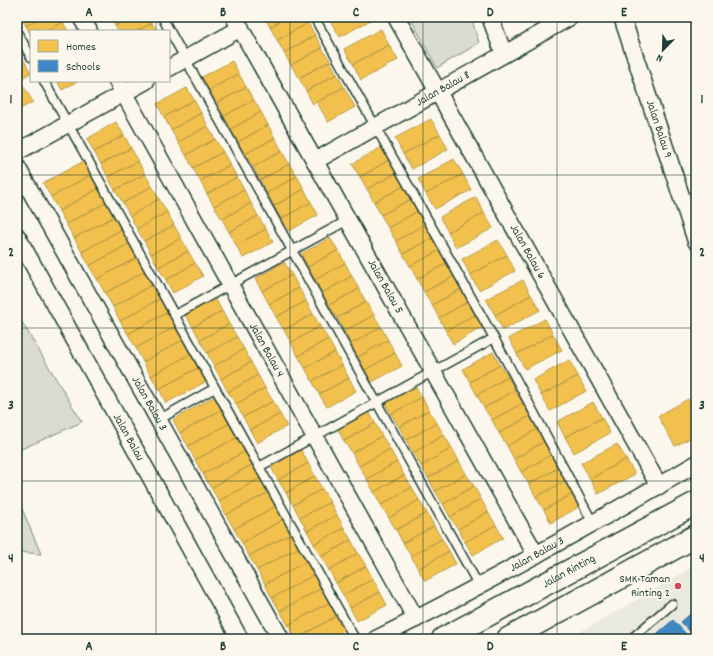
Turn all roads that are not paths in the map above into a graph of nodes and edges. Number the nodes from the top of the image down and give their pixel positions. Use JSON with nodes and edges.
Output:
{"nodes":[{"id":1,"x":81,"y":17,"type":"edge"},
{"id":2,"x":162,"y":17,"type":"edge"},
{"id":3,"x":314,"y":17,"type":"edge"},
{"id":4,"x":396,"y":17,"type":"edge"},
{"id":5,"x":490,"y":17,"type":"edge"},
{"id":6,"x":622,"y":17,"type":"edge"},
{"id":7,"x":566,"y":18,"type":"edge"},
{"id":8,"x":238,"y":23,"type":"edge"},
{"id":9,"x":88,"y":30,"type":"edge"},
{"id":10,"x":169,"y":30,"type":"edge"},
{"id":11,"x":170,"y":31,"type":"edge"},
{"id":12,"x":17,"y":32,"type":"edge"},
{"id":13,"x":504,"y":54,"type":"junction"},
{"id":14,"x":30,"y":55,"type":"edge"},
{"id":15,"x":186,"y":59,"type":"junction"},
{"id":16,"x":170,"y":67,"type":"edge"},
{"id":17,"x":45,"y":82,"type":"edge"},
{"id":18,"x":142,"y":82,"type":"edge"},
{"id":19,"x":120,"y":87,"type":"edge"},
{"id":20,"x":438,"y":92,"type":"junction"},
{"id":21,"x":68,"y":124,"type":"junction"},
{"id":22,"x":375,"y":127,"type":"junction"},
{"id":23,"x":17,"y":152,"type":"edge"},
{"id":24,"x":315,"y":161,"type":"junction"},
{"id":25,"x":17,"y":167,"type":"edge"},
{"id":26,"x":348,"y":220,"type":"junction"},
{"id":27,"x":17,"y":236,"type":"edge"},
{"id":28,"x":696,"y":241,"type":"edge"},
{"id":29,"x":292,"y":250,"type":"junction"},
{"id":30,"x":230,"y":284,"type":"junction"},
{"id":31,"x":174,"y":315,"type":"junction"},
{"id":32,"x":494,"y":338,"type":"junction"},
{"id":33,"x":433,"y":372,"type":"junction"},
{"id":34,"x":215,"y":388,"type":"junction"},
{"id":35,"x":377,"y":403,"type":"junction"},
{"id":36,"x":158,"y":420,"type":"junction"},
{"id":37,"x":315,"y":437,"type":"junction"},
{"id":38,"x":696,"y":464,"type":"edge"},
{"id":39,"x":259,"y":467,"type":"junction"},
{"id":40,"x":659,"y":486,"type":"junction"},
{"id":41,"x":696,"y":503,"type":"edge"},
{"id":42,"x":593,"y":523,"type":"junction"},
{"id":43,"x":696,"y":536,"type":"edge"},
{"id":44,"x":536,"y":555,"type":"junction"},
{"id":45,"x":479,"y":586,"type":"junction"},
{"id":46,"x":672,"y":604,"type":"dead end"},
{"id":47,"x":416,"y":619,"type":"junction"},
{"id":48,"x":240,"y":639,"type":"edge"},
{"id":49,"x":281,"y":639,"type":"edge"},
{"id":50,"x":355,"y":639,"type":"edge"},
{"id":51,"x":376,"y":639,"type":"edge"},
{"id":52,"x":443,"y":639,"type":"edge"},
{"id":53,"x":508,"y":639,"type":"edge"},
{"id":54,"x":631,"y":639,"type":"edge"}],
"edges":[{"from":1,"to":9,"type":"street"},
{"from":2,"to":10,"type":"lane"},
{"from":3,"to":22,"type":"lane"},
{"from":4,"to":20,"type":"street","name":"Jalan Balau 6"},
{"from":5,"to":13,"type":"street"},
{"from":6,"to":28,"type":"street","name":"Jalan Balau 9"},
{"from":7,"to":13,"type":"street","name":"Jalan Balau 8"},
{"from":8,"to":15,"type":"street"},
{"from":8,"to":24,"type":"street","name":"Jalan Balau 5"},
{"from":11,"to":15,"type":"lane"},
{"from":12,"to":14,"type":"lane"},
{"from":13,"to":20,"type":"street","name":"Jalan Balau 8"},
{"from":15,"to":16,"type":"street"},
{"from":15,"to":29,"type":"lane"},
{"from":17,"to":21,"type":"lane"},
{"from":18,"to":19,"type":"street"},
{"from":19,"to":21,"type":"street"},
{"from":19,"to":30,"type":"street","name":"Jalan Balau 4"},
{"from":20,"to":22,"type":"street","name":"Jalan Balau 8"},
{"from":20,"to":40,"type":"street","name":"Jalan Balau 6"},
{"from":21,"to":23,"type":"street"},
{"from":21,"to":31,"type":"lane"},
{"from":22,"to":24,"type":"street","name":"Jalan Balau 8"},
{"from":22,"to":32,"type":"lane"},
{"from":24,"to":26,"type":"street","name":"Jalan Balau 5"},
{"from":25,"to":36,"type":"street","name":"Jalan Balau 3"},
{"from":26,"to":29,"type":"lane"},
{"from":26,"to":33,"type":"street","name":"Jalan Balau 5"},
{"from":27,"to":48,"type":"street","name":"Jalan Balau"},
{"from":29,"to":30,"type":"lane"},
{"from":29,"to":35,"type":"lane"},
{"from":30,"to":31,"type":"lane"},
{"from":30,"to":37,"type":"street","name":"Jalan Balau 4"},
{"from":31,"to":34,"type":"lane"},
{"from":32,"to":33,"type":"lane"},
{"from":32,"to":42,"type":"lane"},
{"from":33,"to":35,"type":"lane"},
{"from":33,"to":44,"type":"street","name":"Jalan Balau 5"},
{"from":34,"to":36,"type":"lane"},
{"from":34,"to":39,"type":"lane"},
{"from":35,"to":37,"type":"lane"},
{"from":35,"to":45,"type":"lane"},
{"from":36,"to":49,"type":"street","name":"Jalan Balau 3"},
{"from":37,"to":39,"type":"lane"},
{"from":37,"to":47,"type":"street","name":"Jalan Balau 4"},
{"from":38,"to":40,"type":"street","name":"Jalan Balau 3"},
{"from":39,"to":50,"type":"lane"},
{"from":40,"to":42,"type":"street","name":"Jalan Balau 3"},
{"from":41,"to":52,"type":"main road","name":"Jalan Rinting"},
{"from":42,"to":44,"type":"street","name":"Jalan Balau 3"},
{"from":43,"to":53,"type":"main road"},
{"from":44,"to":45,"type":"street","name":"Jalan Balau 3"},
{"from":45,"to":47,"type":"street","name":"Jalan Balau 3"},
{"from":46,"to":54,"type":"lane"},
{"from":47,"to":51,"type":"street","name":"Jalan Balau 3"}]}
